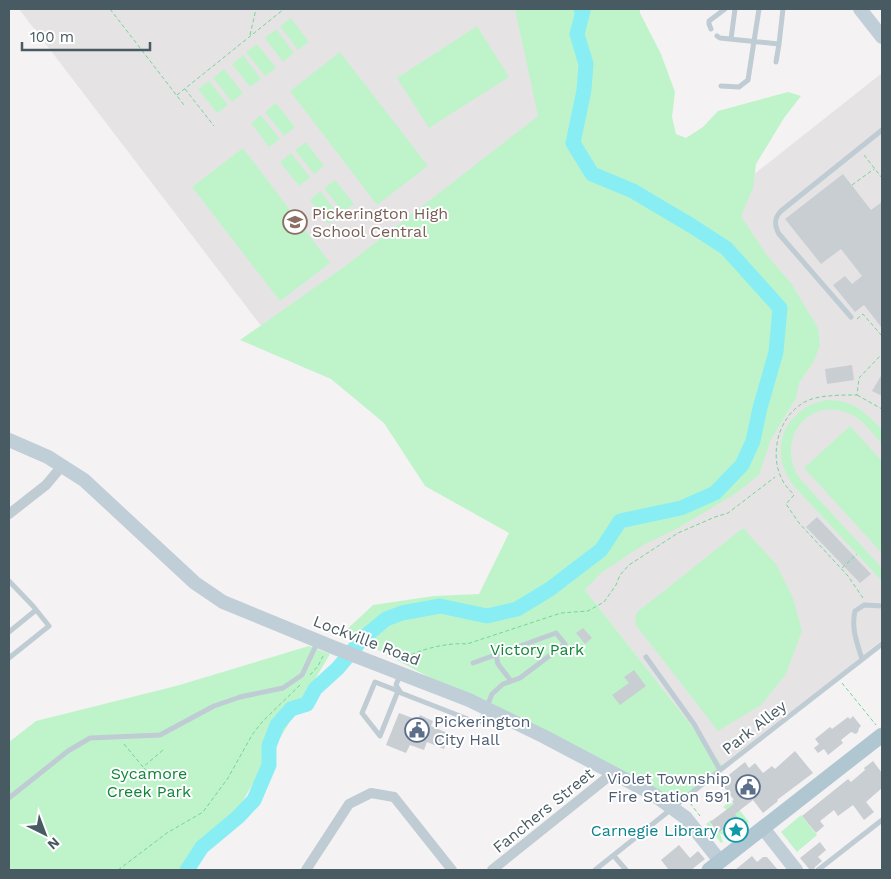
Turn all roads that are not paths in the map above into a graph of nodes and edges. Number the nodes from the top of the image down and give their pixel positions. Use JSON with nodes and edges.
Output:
{"nodes":[{"id":1,"x":724,"y":9,"type":"edge"},
{"id":2,"x":735,"y":9,"type":"edge"},
{"id":3,"x":759,"y":9,"type":"edge"},
{"id":4,"x":783,"y":9,"type":"edge"},
{"id":5,"x":860,"y":9,"type":"edge"},
{"id":6,"x":711,"y":29,"type":"dead end"},
{"id":7,"x":717,"y":36,"type":"dead end"},
{"id":8,"x":882,"y":37,"type":"edge"},
{"id":9,"x":731,"y":39,"type":"junction"},
{"id":10,"x":755,"y":42,"type":"junction"},
{"id":11,"x":778,"y":44,"type":"junction"},
{"id":12,"x":776,"y":62,"type":"dead end"},
{"id":13,"x":721,"y":86,"type":"dead end"},
{"id":14,"x":882,"y":130,"type":"edge"},
{"id":15,"x":851,"y":316,"type":"road end"},
{"id":16,"x":9,"y":440,"type":"edge"},
{"id":17,"x":62,"y":466,"type":"junction"},
{"id":18,"x":9,"y":514,"type":"edge"},
{"id":19,"x":9,"y":580,"type":"edge"},
{"id":20,"x":882,"y":606,"type":"edge"},
{"id":21,"x":36,"y":610,"type":"junction"},
{"id":22,"x":9,"y":632,"type":"edge"},
{"id":23,"x":882,"y":644,"type":"edge"},
{"id":24,"x":326,"y":647,"type":"junction"},
{"id":25,"x":496,"y":655,"type":"junction"},
{"id":26,"x":646,"y":657,"type":"dead end"},
{"id":27,"x":9,"y":658,"type":"edge"},
{"id":28,"x":862,"y":659,"type":"junction"},
{"id":29,"x":473,"y":663,"type":"dead end"},
{"id":30,"x":396,"y":670,"type":"junction"},
{"id":31,"x":511,"y":681,"type":"junction"},
{"id":32,"x":398,"y":691,"type":"junction"},
{"id":33,"x":487,"y":708,"type":"junction"},
{"id":34,"x":880,"y":732,"type":"edge"},
{"id":35,"x":720,"y":770,"type":"junction"},
{"id":36,"x":613,"y":773,"type":"junction"},
{"id":37,"x":9,"y":798,"type":"edge"},
{"id":38,"x":673,"y":807,"type":"junction"},
{"id":39,"x":882,"y":820,"type":"edge"},
{"id":40,"x":764,"y":828,"type":"junction"},
{"id":41,"x":614,"y":856,"type":"junction"},
{"id":42,"x":714,"y":866,"type":"edge"},
{"id":43,"x":306,"y":870,"type":"edge"},
{"id":44,"x":452,"y":870,"type":"edge"},
{"id":45,"x":492,"y":870,"type":"edge"},
{"id":46,"x":595,"y":870,"type":"edge"},
{"id":47,"x":626,"y":870,"type":"edge"},
{"id":48,"x":796,"y":870,"type":"edge"},
{"id":49,"x":818,"y":870,"type":"edge"}],
"edges":[{"from":1,"to":6,"type":"lane"},
{"from":2,"to":9,"type":"lane"},
{"from":3,"to":10,"type":"lane"},
{"from":4,"to":11,"type":"lane"},
{"from":5,"to":8,"type":"main road"},
{"from":7,"to":9,"type":"lane"},
{"from":9,"to":10,"type":"lane"},
{"from":10,"to":11,"type":"lane"},
{"from":10,"to":13,"type":"lane"},
{"from":11,"to":12,"type":"lane"},
{"from":14,"to":15,"type":"lane"},
{"from":16,"to":17,"type":"main road","name":"Lockville Road"},
{"from":17,"to":18,"type":"street"},
{"from":17,"to":24,"type":"main road","name":"Lockville Road"},
{"from":19,"to":21,"type":"lane"},
{"from":20,"to":28,"type":"lane"},
{"from":21,"to":22,"type":"lane"},
{"from":21,"to":27,"type":"lane"},
{"from":23,"to":28,"type":"lane","name":"Park Alley"},
{"from":24,"to":30,"type":"main road","name":"Lockville Road"},
{"from":24,"to":37,"type":"lane"},
{"from":25,"to":29,"type":"lane"},
{"from":25,"to":31,"type":"lane"},
{"from":25,"to":31,"type":"lane"},
{"from":26,"to":35,"type":"lane"},
{"from":28,"to":35,"type":"lane","name":"Park Alley"},
{"from":30,"to":32,"type":"lane"},
{"from":30,"to":33,"type":"main road","name":"Lockville Road"},
{"from":31,"to":33,"type":"lane"},
{"from":32,"to":32,"type":"lane"},
{"from":32,"to":33,"type":"lane"},
{"from":33,"to":36,"type":"main road","name":"Lockville Road"},
{"from":34,"to":40,"type":"main road"},
{"from":35,"to":38,"type":"lane","name":"Park Alley"},
{"from":36,"to":38,"type":"main road","name":"Lockville Road"},
{"from":36,"to":45,"type":"street","name":"Fanchers Street"},
{"from":38,"to":41,"type":"lane","name":"Park Alley"},
{"from":38,"to":42,"type":"main road","name":"Lockville Road"},
{"from":39,"to":49,"type":"lane"},
{"from":40,"to":42,"type":"main road"},
{"from":40,"to":48,"type":"main road"},
{"from":41,"to":46,"type":"lane","name":"Park Alley"},
{"from":41,"to":47,"type":"lane"},
{"from":43,"to":44,"type":"street"}]}
